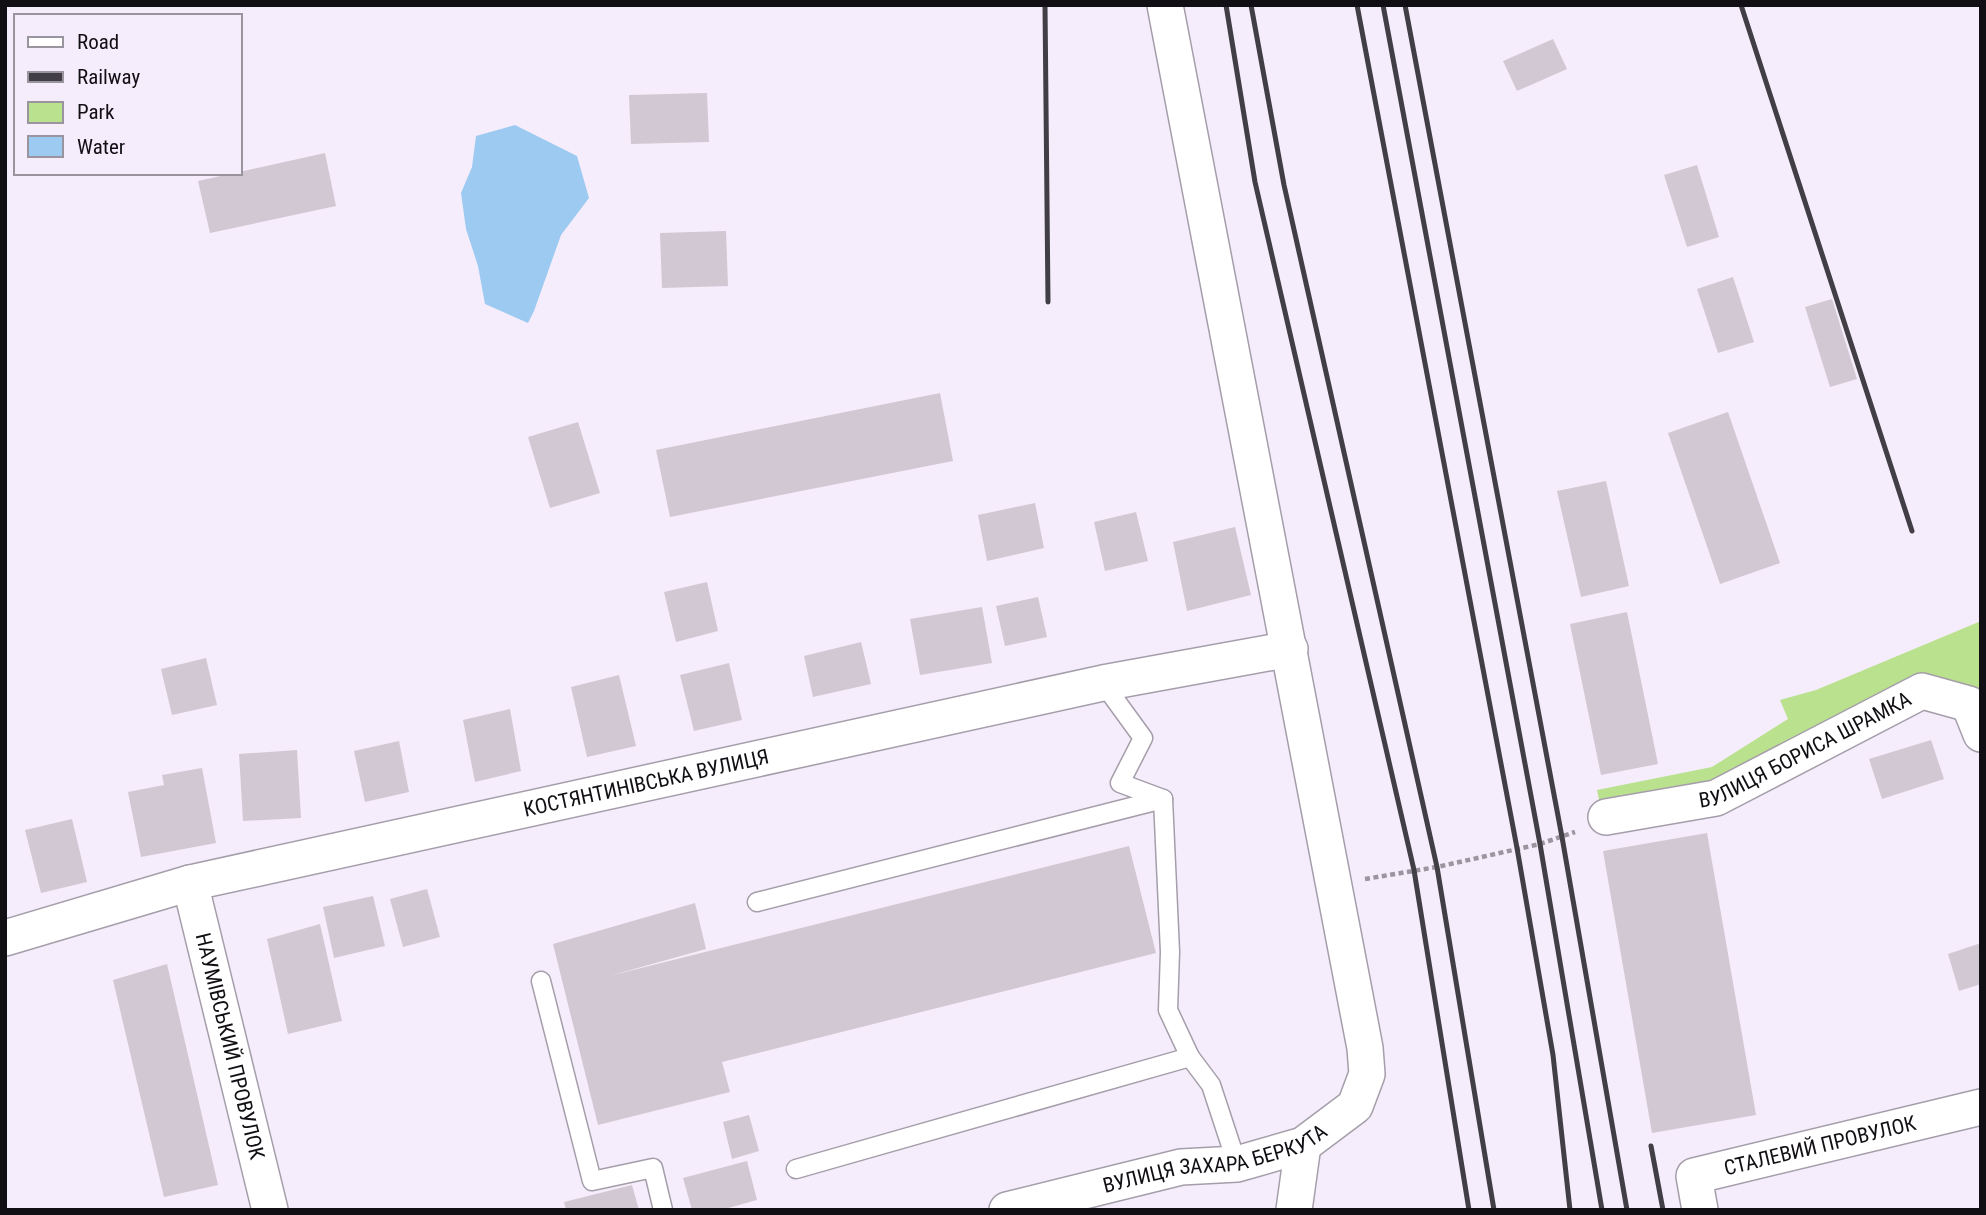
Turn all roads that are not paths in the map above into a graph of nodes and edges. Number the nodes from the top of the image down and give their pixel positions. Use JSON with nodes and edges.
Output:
{"nodes":[{"id":1,"x":1165,"y":5,"type":"edge"},
{"id":2,"x":1290,"y":649,"type":"junction"},
{"id":3,"x":1103,"y":683,"type":"junction"},
{"id":4,"x":1981,"y":734,"type":"edge"},
{"id":5,"x":1163,"y":799,"type":"junction"},
{"id":6,"x":1606,"y":817,"type":"road end"},
{"id":7,"x":190,"y":883,"type":"junction"},
{"id":8,"x":757,"y":902,"type":"dead end"},
{"id":9,"x":5,"y":938,"type":"edge"},
{"id":10,"x":541,"y":981,"type":"dead end"},
{"id":11,"x":1190,"y":1056,"type":"junction"},
{"id":12,"x":1981,"y":1107,"type":"edge"},
{"id":13,"x":1303,"y":1145,"type":"junction"},
{"id":14,"x":1237,"y":1164,"type":"junction"},
{"id":15,"x":796,"y":1169,"type":"dead end"},
{"id":16,"x":270,"y":1210,"type":"edge"},
{"id":17,"x":663,"y":1210,"type":"edge"},
{"id":18,"x":1007,"y":1210,"type":"edge"},
{"id":19,"x":1294,"y":1210,"type":"edge"},
{"id":20,"x":1700,"y":1210,"type":"edge"}],
"edges":[{"from":1,"to":2,"type":"street","name":"ВУЛИЦЯ ЗАХАРА БЕРКУТА"},
{"from":2,"to":3,"type":"street","name":"КОСТЯНТИНІВСЬКА ВУЛИЦЯ"},
{"from":2,"to":13,"type":"street","name":"ВУЛИЦЯ ЗАХАРА БЕРКУТА"},
{"from":3,"to":5,"type":"lane"},
{"from":3,"to":7,"type":"street","name":"КОСТЯНТИНІВСЬКА ВУЛИЦЯ"},
{"from":4,"to":6,"type":"street","name":"ВУЛИЦЯ БОРИСА ШРАМКА"},
{"from":5,"to":8,"type":"lane"},
{"from":5,"to":11,"type":"lane"},
{"from":7,"to":9,"type":"street","name":"КОСТЯНТИНІВСЬКА ВУЛИЦЯ"},
{"from":7,"to":16,"type":"street","name":"НАУМІВСЬКИЙ ПРОВУЛОК"},
{"from":10,"to":17,"type":"lane"},
{"from":11,"to":14,"type":"lane"},
{"from":11,"to":15,"type":"lane"},
{"from":12,"to":20,"type":"street","name":"СТАЛЕВИЙ ПРОВУЛОК"},
{"from":13,"to":14,"type":"street","name":"ВУЛИЦЯ ЗАХАРА БЕРКУТА"},
{"from":13,"to":19,"type":"street"},
{"from":14,"to":18,"type":"street","name":"ВУЛИЦЯ ЗАХАРА БЕРКУТА"}]}
